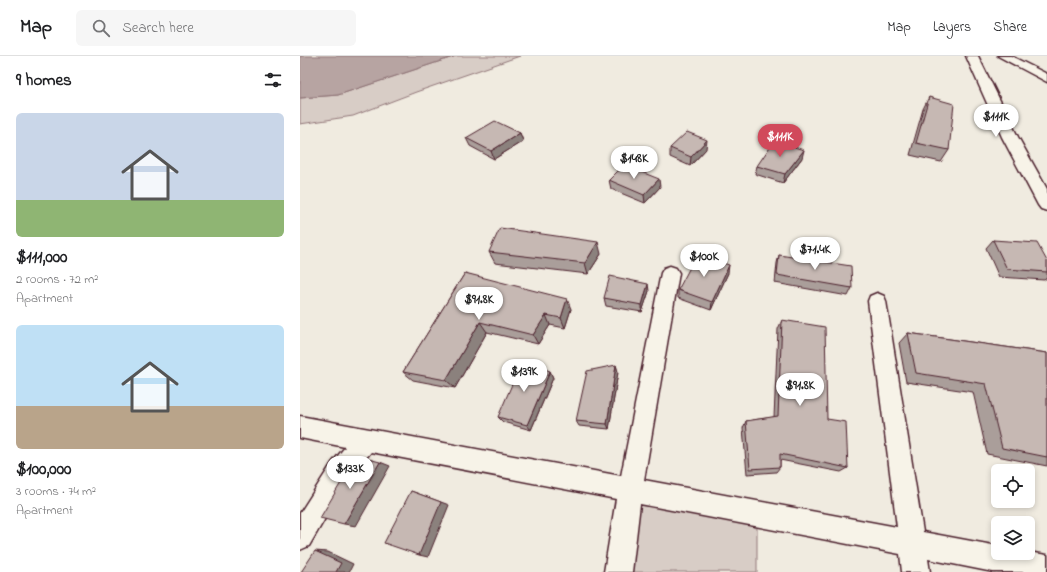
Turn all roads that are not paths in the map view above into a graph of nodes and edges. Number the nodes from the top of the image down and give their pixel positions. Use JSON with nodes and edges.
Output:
{"nodes":[{"id":1,"x":972,"y":56,"type":"edge"},
{"id":2,"x":1003,"y":56,"type":"edge"},
{"id":3,"x":1047,"y":79,"type":"edge"},
{"id":4,"x":1047,"y":205,"type":"edge"},
{"id":5,"x":670,"y":273,"type":"dead end"},
{"id":6,"x":878,"y":301,"type":"dead end"},
{"id":7,"x":300,"y":427,"type":"edge"},
{"id":8,"x":366,"y":440,"type":"junction"},
{"id":9,"x":630,"y":490,"type":"junction"},
{"id":10,"x":300,"y":537,"type":"edge"},
{"id":11,"x":912,"y":544,"type":"junction"},
{"id":12,"x":1047,"y":569,"type":"edge"},
{"id":13,"x":618,"y":572,"type":"edge"},
{"id":14,"x":916,"y":572,"type":"edge"}],
"edges":[{"from":1,"to":4,"type":"street"},
{"from":2,"to":3,"type":"street"},
{"from":5,"to":9,"type":"street"},
{"from":6,"to":11,"type":"street"},
{"from":7,"to":8,"type":"street"},
{"from":8,"to":9,"type":"street"},
{"from":8,"to":10,"type":"street"},
{"from":9,"to":11,"type":"street"},
{"from":9,"to":13,"type":"street"},
{"from":11,"to":12,"type":"street"},
{"from":11,"to":14,"type":"street"}]}
